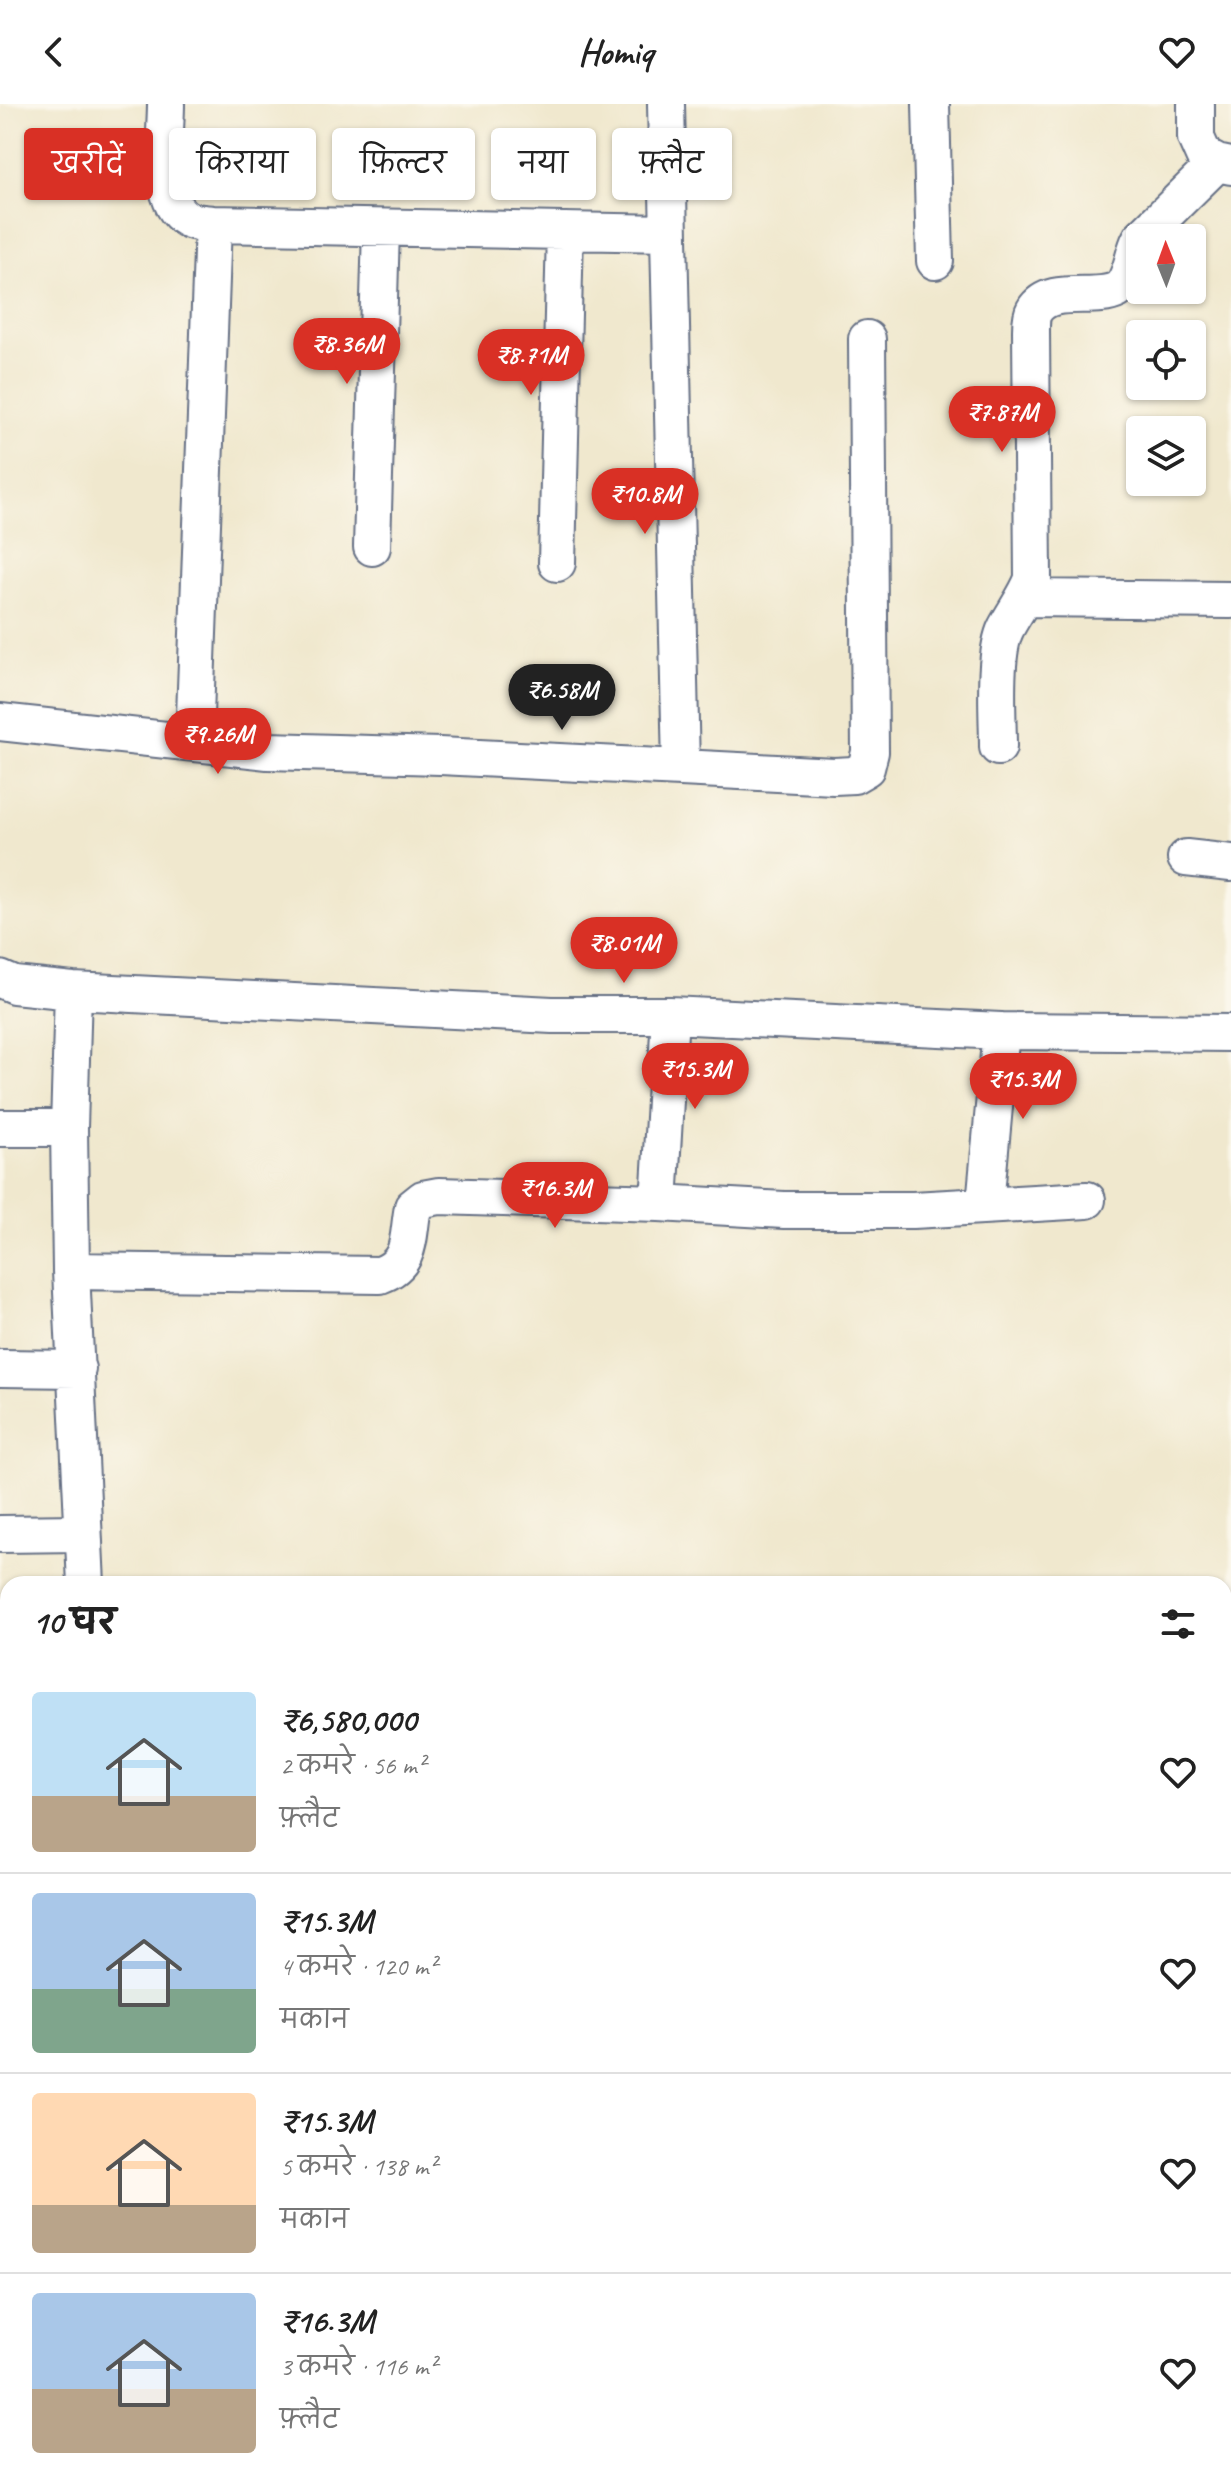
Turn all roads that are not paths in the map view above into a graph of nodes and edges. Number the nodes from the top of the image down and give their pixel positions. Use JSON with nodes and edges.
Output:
{"nodes":[{"id":1,"x":166,"y":104,"type":"edge"},
{"id":2,"x":666,"y":104,"type":"edge"},
{"id":3,"x":931,"y":104,"type":"edge"},
{"id":4,"x":1196,"y":104,"type":"edge"},
{"id":5,"x":1224,"y":164,"type":"edge"},
{"id":6,"x":213,"y":224,"type":"junction"},
{"id":7,"x":1157,"y":224,"type":"edge"},
{"id":8,"x":381,"y":228,"type":"junction"},
{"id":9,"x":565,"y":231,"type":"junction"},
{"id":10,"x":668,"y":233,"type":"junction"},
{"id":11,"x":935,"y":261,"type":"dead end"},
{"id":12,"x":1126,"y":281,"type":"edge"},
{"id":13,"x":867,"y":339,"type":"dead end"},
{"id":14,"x":372,"y":547,"type":"dead end"},
{"id":15,"x":557,"y":563,"type":"dead end"},
{"id":16,"x":1026,"y":598,"type":"junction"},
{"id":17,"x":1231,"y":600,"type":"edge"},
{"id":18,"x":0,"y":722,"type":"edge"},
{"id":19,"x":194,"y":743,"type":"junction"},
{"id":20,"x":998,"y":747,"type":"dead end"},
{"id":21,"x":681,"y":768,"type":"junction"},
{"id":22,"x":1186,"y":858,"type":"dead end"},
{"id":23,"x":1231,"y":863,"type":"edge"},
{"id":24,"x":0,"y":979,"type":"edge"},
{"id":25,"x":73,"y":991,"type":"junction"},
{"id":26,"x":670,"y":1015,"type":"junction"},
{"id":27,"x":1001,"y":1031,"type":"junction"},
{"id":28,"x":1231,"y":1033,"type":"edge"},
{"id":29,"x":0,"y":1128,"type":"edge"},
{"id":30,"x":69,"y":1128,"type":"junction"},
{"id":31,"x":1087,"y":1200,"type":"dead end"},
{"id":32,"x":659,"y":1203,"type":"junction"},
{"id":33,"x":985,"y":1204,"type":"junction"},
{"id":34,"x":71,"y":1271,"type":"junction"},
{"id":35,"x":0,"y":1368,"type":"edge"},
{"id":36,"x":77,"y":1369,"type":"junction"},
{"id":37,"x":81,"y":1533,"type":"junction"},
{"id":38,"x":0,"y":1534,"type":"edge"},
{"id":39,"x":85,"y":1576,"type":"edge"}],
"edges":[{"from":1,"to":6,"type":"street"},
{"from":2,"to":10,"type":"street"},
{"from":3,"to":11,"type":"street"},
{"from":4,"to":5,"type":"street"},
{"from":5,"to":7,"type":"street"},
{"from":6,"to":8,"type":"street"},
{"from":6,"to":19,"type":"street"},
{"from":8,"to":9,"type":"street"},
{"from":8,"to":14,"type":"street"},
{"from":9,"to":10,"type":"street"},
{"from":9,"to":15,"type":"street"},
{"from":10,"to":21,"type":"street"},
{"from":12,"to":16,"type":"street"},
{"from":13,"to":21,"type":"street"},
{"from":16,"to":17,"type":"street"},
{"from":16,"to":20,"type":"street"},
{"from":18,"to":19,"type":"street"},
{"from":19,"to":21,"type":"street"},
{"from":22,"to":23,"type":"street"},
{"from":24,"to":25,"type":"street"},
{"from":25,"to":26,"type":"street"},
{"from":25,"to":30,"type":"street"},
{"from":26,"to":27,"type":"street"},
{"from":26,"to":32,"type":"street"},
{"from":27,"to":28,"type":"street"},
{"from":27,"to":33,"type":"street"},
{"from":29,"to":30,"type":"street"},
{"from":30,"to":34,"type":"street"},
{"from":31,"to":33,"type":"street"},
{"from":32,"to":33,"type":"street"},
{"from":32,"to":34,"type":"street"},
{"from":34,"to":36,"type":"street"},
{"from":35,"to":36,"type":"street"},
{"from":36,"to":37,"type":"street"},
{"from":37,"to":38,"type":"street"},
{"from":37,"to":39,"type":"street"}]}
